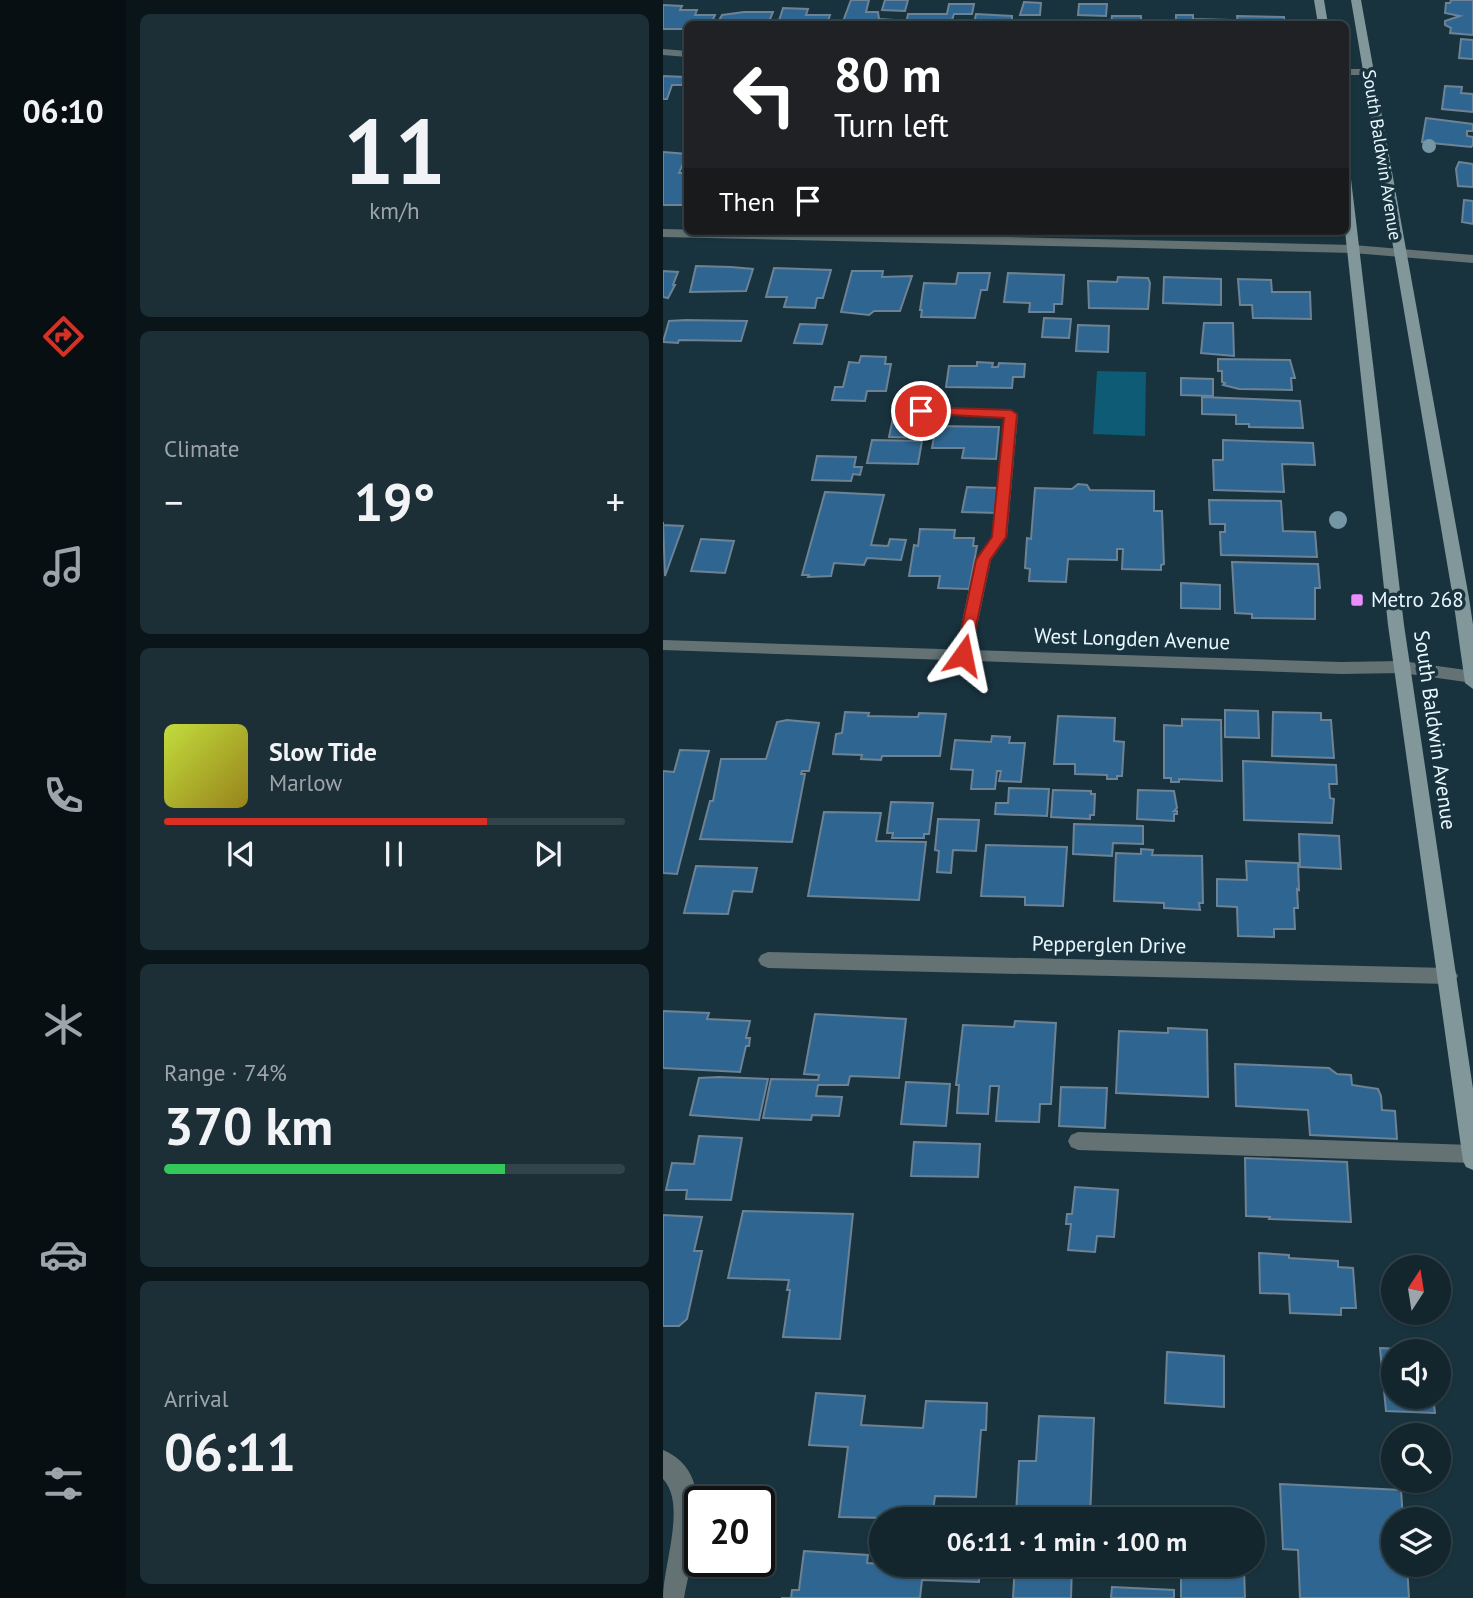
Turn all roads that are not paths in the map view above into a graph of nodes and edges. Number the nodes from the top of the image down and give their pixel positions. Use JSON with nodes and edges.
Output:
{"nodes":[{"id":1,"x":1319,"y":0,"type":"edge"},
{"id":2,"x":1356,"y":0,"type":"edge"},
{"id":3,"x":1322,"y":21,"type":"edge"},
{"id":4,"x":663,"y":52,"type":"edge"},
{"id":5,"x":684,"y":54,"type":"edge"},
{"id":6,"x":1349,"y":72,"type":"edge"},
{"id":7,"x":1368,"y":72,"type":"junction"},
{"id":8,"x":1349,"y":214,"type":"edge"},
{"id":9,"x":663,"y":233,"type":"edge"},
{"id":10,"x":684,"y":233,"type":"edge"},
{"id":11,"x":749,"y":235,"type":"edge"},
{"id":12,"x":1353,"y":249,"type":"junction"},
{"id":13,"x":1398,"y":251,"type":"junction"},
{"id":14,"x":1473,"y":259,"type":"edge"},
{"id":15,"x":921,"y":411,"type":"dead end"},
{"id":16,"x":663,"y":645,"type":"edge"},
{"id":17,"x":963,"y":655,"type":"junction"},
{"id":18,"x":1402,"y":667,"type":"junction"},
{"id":19,"x":1472,"y":679,"type":"edge"},
{"id":20,"x":768,"y":960,"type":"dead end"},
{"id":21,"x":1448,"y":976,"type":"junction"},
{"id":22,"x":1078,"y":1141,"type":"dead end"},
{"id":23,"x":1472,"y":1157,"type":"edge"},
{"id":24,"x":664,"y":1463,"type":"edge"},
{"id":25,"x":672,"y":1598,"type":"edge"}],
"edges":[{"from":1,"to":3,"type":"main road"},
{"from":2,"to":7,"type":"main road","name":"South Baldwin Avenue"},
{"from":4,"to":5,"type":"street"},
{"from":6,"to":7,"type":"street"},
{"from":7,"to":13,"type":"main road","name":"South Baldwin Avenue"},
{"from":8,"to":12,"type":"main road","name":"South Baldwin Avenue"},
{"from":9,"to":10,"type":"street"},
{"from":11,"to":12,"type":"street"},
{"from":12,"to":13,"type":"street"},
{"from":12,"to":18,"type":"main road","name":"South Baldwin Avenue"},
{"from":13,"to":14,"type":"street"},
{"from":13,"to":19,"type":"main road","name":"South Baldwin Avenue"},
{"from":15,"to":17,"type":"street"},
{"from":16,"to":17,"type":"street","name":"West Longden Avenue"},
{"from":17,"to":18,"type":"street","name":"West Longden Avenue"},
{"from":18,"to":19,"type":"street","name":"West Longden Avenue"},
{"from":18,"to":21,"type":"main road","name":"South Baldwin Avenue"},
{"from":20,"to":21,"type":"street","name":"Pepperglen Drive"},
{"from":21,"to":23,"type":"main road","name":"South Baldwin Avenue"},
{"from":22,"to":23,"type":"street"},
{"from":24,"to":25,"type":"street"}]}
